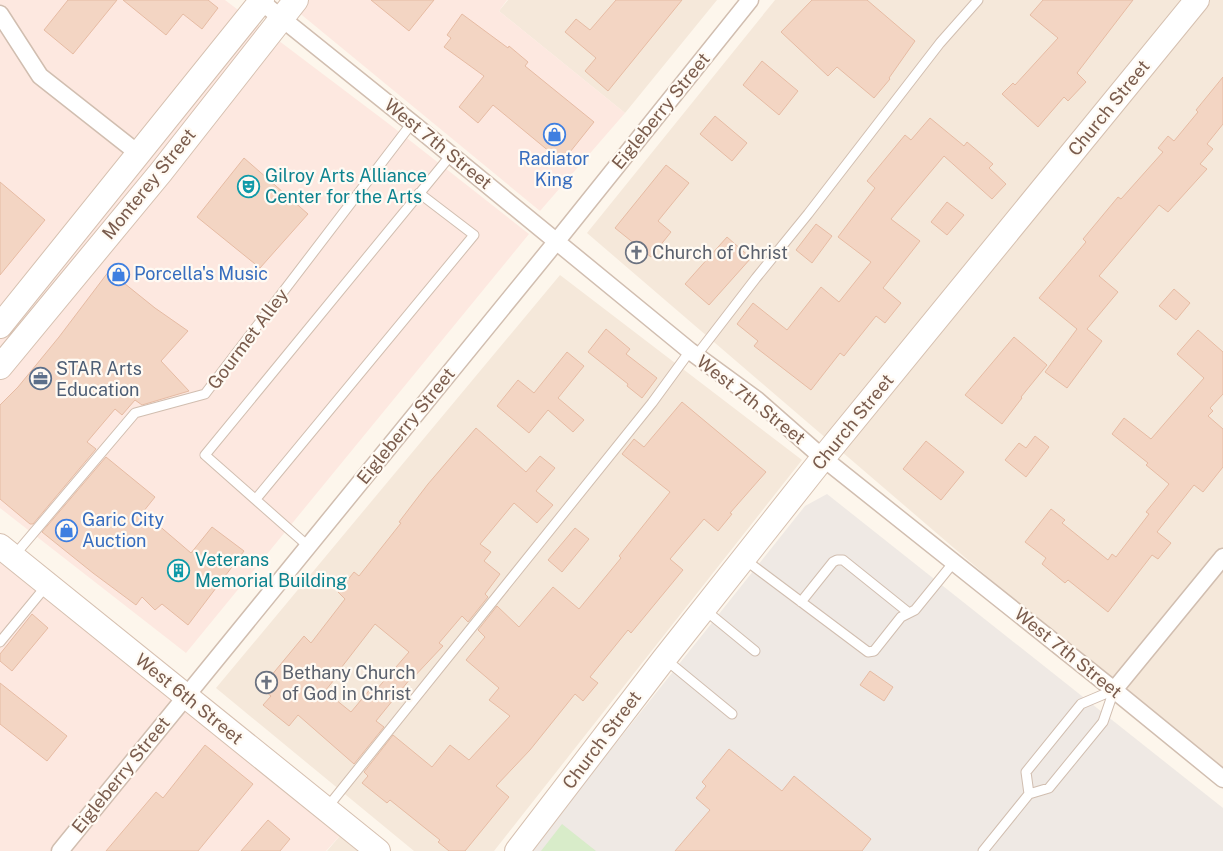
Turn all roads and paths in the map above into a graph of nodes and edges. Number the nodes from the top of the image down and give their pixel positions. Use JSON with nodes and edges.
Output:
{"nodes":[{"id":1,"x":261,"y":0,"type":"edge"},
{"id":2,"x":750,"y":0,"type":"edge"},
{"id":3,"x":978,"y":0,"type":"edge"},
{"id":4,"x":1197,"y":0,"type":"edge"},
{"id":5,"x":289,"y":9,"type":"edge"},
{"id":6,"x":0,"y":14,"type":"edge"},
{"id":7,"x":412,"y":122,"type":"junction"},
{"id":8,"x":139,"y":154,"type":"junction"},
{"id":9,"x":451,"y":155,"type":"junction"},
{"id":10,"x":420,"y":193,"type":"junction"},
{"id":11,"x":556,"y":242,"type":"junction"},
{"id":12,"x":0,"y":326,"type":"edge"},
{"id":13,"x":693,"y":354,"type":"junction"},
{"id":14,"x":0,"y":367,"type":"edge"},
{"id":15,"x":823,"y":458,"type":"junction"},
{"id":16,"x":256,"y":499,"type":"junction"},
{"id":17,"x":308,"y":546,"type":"junction"},
{"id":18,"x":6,"y":552,"type":"edge"},
{"id":19,"x":1223,"y":557,"type":"edge"},
{"id":20,"x":744,"y":559,"type":"junction"},
{"id":21,"x":954,"y":562,"type":"junction"},
{"id":22,"x":47,"y":584,"type":"junction"},
{"id":23,"x":802,"y":602,"type":"junction"},
{"id":24,"x":704,"y":609,"type":"junction"},
{"id":25,"x":909,"y":613,"type":"junction"},
{"id":26,"x":0,"y":642,"type":"edge"},
{"id":27,"x":755,"y":651,"type":"dead end"},
{"id":28,"x":664,"y":659,"type":"junction"},
{"id":29,"x":1114,"y":690,"type":"junction"},
{"id":30,"x":186,"y":696,"type":"junction"},
{"id":31,"x":732,"y":714,"type":"dead end"},
{"id":32,"x":1223,"y":779,"type":"edge"},
{"id":33,"x":1029,"y":794,"type":"junction"},
{"id":34,"x":326,"y":809,"type":"junction"},
{"id":35,"x":60,"y":851,"type":"edge"},
{"id":36,"x":378,"y":851,"type":"edge"},
{"id":37,"x":518,"y":851,"type":"edge"},
{"id":38,"x":983,"y":851,"type":"edge"}],
"edges":[{"from":1,"to":5,"type":"street","name":"West 7th Street"},
{"from":1,"to":8,"type":"street","name":"Monterey Street"},
{"from":2,"to":11,"type":"street","name":"Eigleberry Street"},
{"from":3,"to":13,"type":"lane"},
{"from":4,"to":15,"type":"street","name":"Church Street"},
{"from":5,"to":7,"type":"street","name":"West 7th Street"},
{"from":5,"to":14,"type":"street","name":"Monterey Street"},
{"from":6,"to":8,"type":"street"},
{"from":7,"to":9,"type":"street","name":"West 7th Street"},
{"from":7,"to":18,"type":"lane","name":"Gourmet Alley"},
{"from":8,"to":12,"type":"street","name":"Monterey Street"},
{"from":9,"to":10,"type":"lane"},
{"from":9,"to":11,"type":"street","name":"West 7th Street"},
{"from":10,"to":16,"type":"lane"},
{"from":10,"to":16,"type":"lane"},
{"from":11,"to":13,"type":"street","name":"West 7th Street"},
{"from":11,"to":17,"type":"street","name":"Eigleberry Street"},
{"from":13,"to":15,"type":"street","name":"West 7th Street"},
{"from":13,"to":34,"type":"lane"},
{"from":15,"to":20,"type":"street","name":"Church Street"},
{"from":15,"to":21,"type":"street","name":"West 7th Street"},
{"from":16,"to":17,"type":"lane"},
{"from":17,"to":30,"type":"street","name":"Eigleberry Street"},
{"from":18,"to":22,"type":"street","name":"West 6th Street"},
{"from":19,"to":29,"type":"street"},
{"from":20,"to":23,"type":"lane"},
{"from":20,"to":24,"type":"street","name":"Church Street"},
{"from":21,"to":25,"type":"lane"},
{"from":21,"to":29,"type":"street","name":"West 7th Street"},
{"from":22,"to":26,"type":"lane"},
{"from":22,"to":30,"type":"street","name":"West 6th Street"},
{"from":23,"to":25,"type":"lane"},
{"from":23,"to":25,"type":"lane"},
{"from":24,"to":27,"type":"lane"},
{"from":24,"to":28,"type":"street","name":"Church Street"},
{"from":28,"to":31,"type":"lane"},
{"from":28,"to":37,"type":"street","name":"Church Street"},
{"from":29,"to":32,"type":"street","name":"West 7th Street"},
{"from":29,"to":33,"type":"lane"},
{"from":29,"to":33,"type":"lane"},
{"from":30,"to":34,"type":"street","name":"West 6th Street"},
{"from":30,"to":35,"type":"street","name":"Eigleberry Street"},
{"from":33,"to":38,"type":"lane"},
{"from":34,"to":36,"type":"street","name":"West 6th Street"}]}
